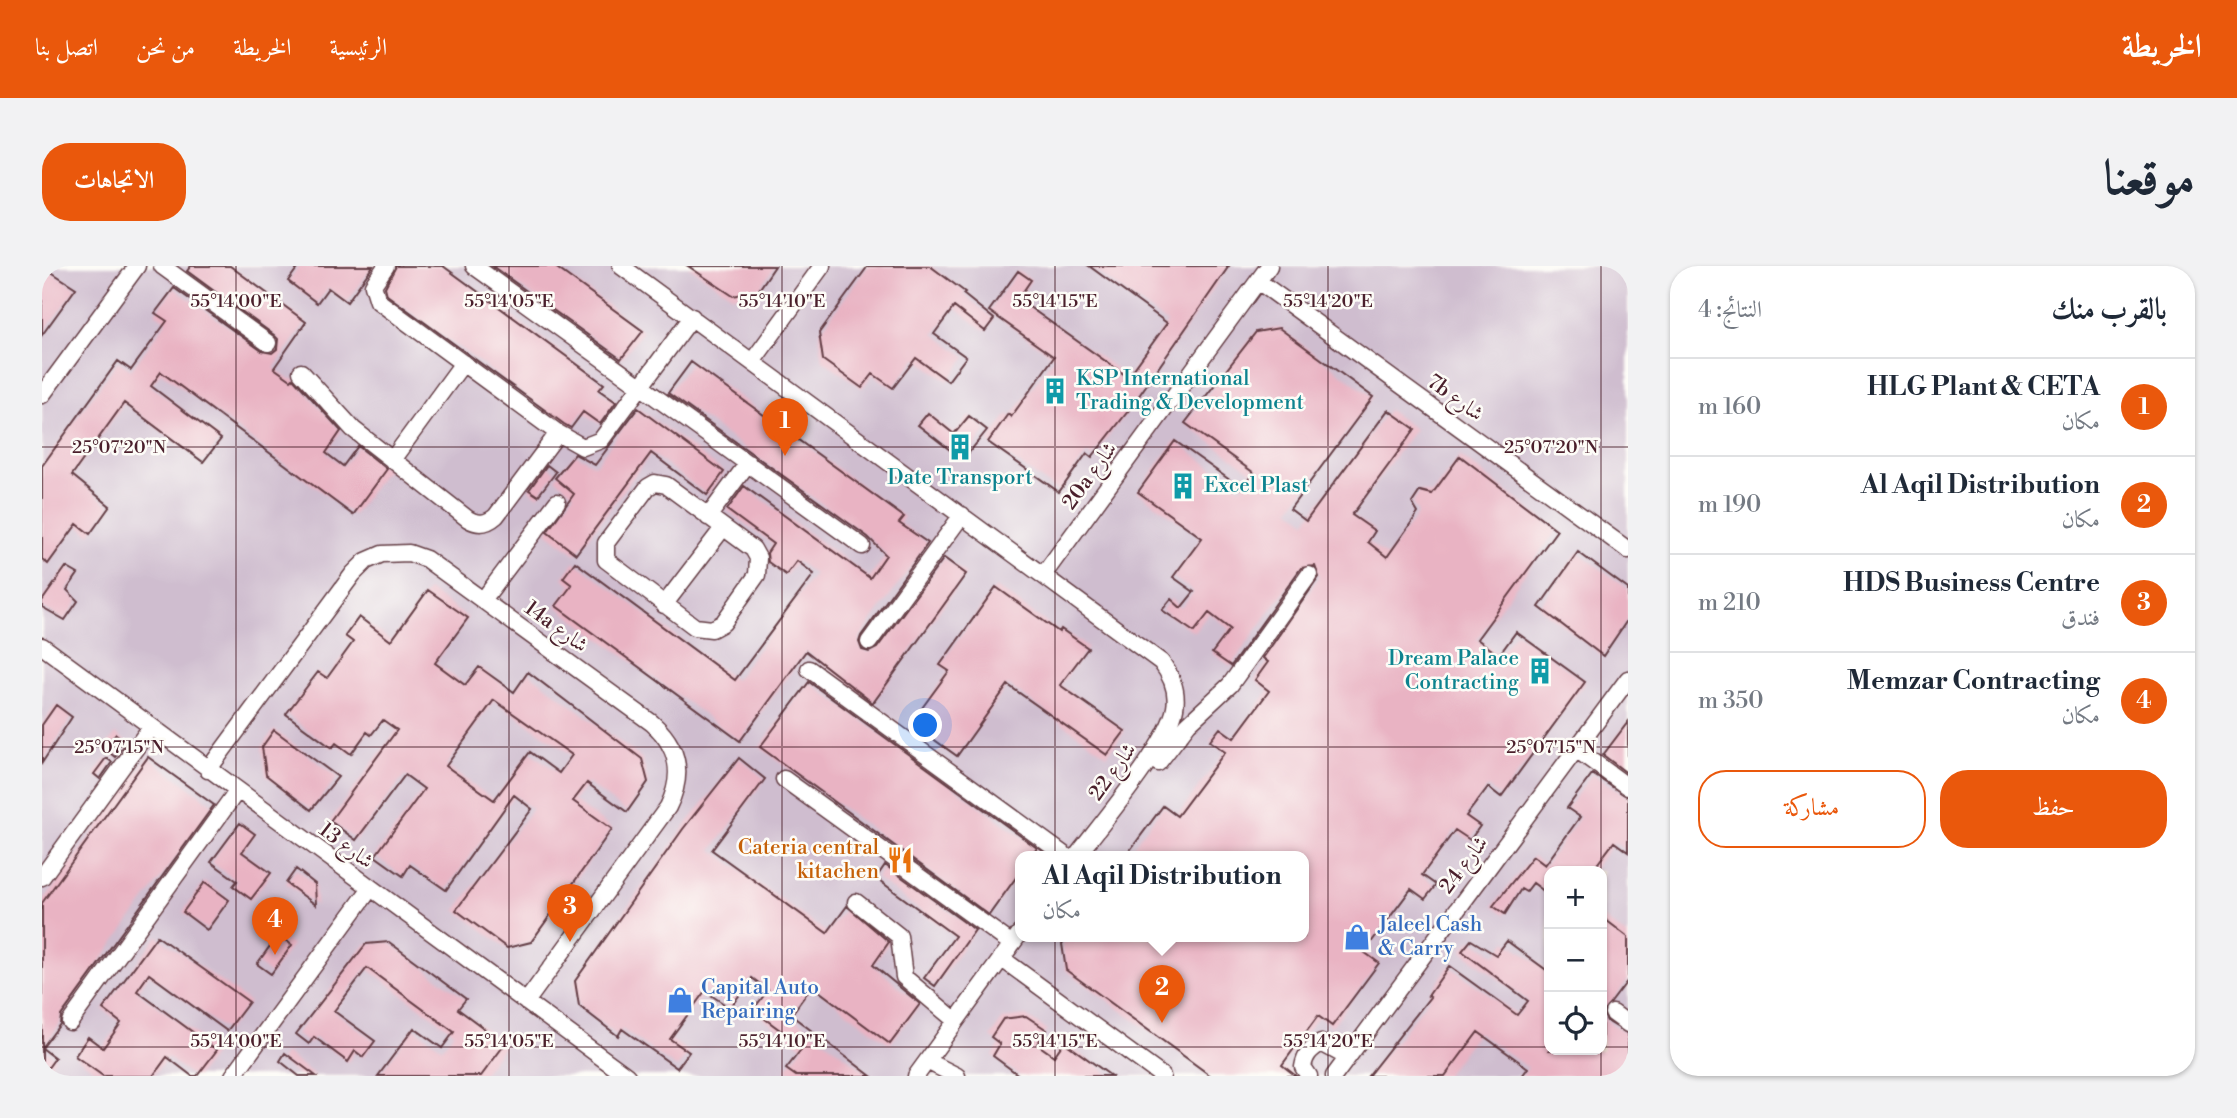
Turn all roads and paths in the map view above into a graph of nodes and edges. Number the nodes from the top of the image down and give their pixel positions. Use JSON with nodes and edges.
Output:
{"nodes":[{"id":1,"x":137,"y":266,"type":"edge"},
{"id":2,"x":162,"y":266,"type":"edge"},
{"id":3,"x":386,"y":266,"type":"edge"},
{"id":4,"x":474,"y":266,"type":"edge"},
{"id":5,"x":621,"y":266,"type":"edge"},
{"id":6,"x":822,"y":266,"type":"edge"},
{"id":7,"x":1269,"y":266,"type":"edge"},
{"id":8,"x":1258,"y":281,"type":"junction"},
{"id":9,"x":692,"y":317,"type":"junction"},
{"id":10,"x":268,"y":342,"type":"dead end"},
{"id":11,"x":752,"y":362,"type":"junction"},
{"id":12,"x":463,"y":363,"type":"junction"},
{"id":13,"x":301,"y":372,"type":"dead end"},
{"id":14,"x":640,"y":386,"type":"junction"},
{"id":15,"x":42,"y":395,"type":"edge"},
{"id":16,"x":558,"y":433,"type":"junction"},
{"id":17,"x":393,"y":460,"type":"junction"},
{"id":18,"x":748,"y":463,"type":"junction"},
{"id":19,"x":557,"y":502,"type":"dead end"},
{"id":20,"x":962,"y":515,"type":"junction"},
{"id":21,"x":708,"y":517,"type":"junction"},
{"id":22,"x":723,"y":528,"type":"junction"},
{"id":23,"x":862,"y":545,"type":"dead end"},
{"id":24,"x":1628,"y":550,"type":"edge"},
{"id":25,"x":1044,"y":575,"type":"junction"},
{"id":26,"x":1309,"y":575,"type":"dead end"},
{"id":27,"x":483,"y":600,"type":"junction"},
{"id":28,"x":664,"y":605,"type":"junction"},
{"id":29,"x":869,"y":642,"type":"dead end"},
{"id":30,"x":42,"y":646,"type":"edge"},
{"id":31,"x":809,"y":669,"type":"dead end"},
{"id":32,"x":1628,"y":679,"type":"edge"},
{"id":33,"x":151,"y":727,"type":"junction"},
{"id":34,"x":1576,"y":749,"type":"junction"},
{"id":35,"x":1143,"y":766,"type":"junction"},
{"id":36,"x":208,"y":770,"type":"junction"},
{"id":37,"x":784,"y":779,"type":"dead end"},
{"id":38,"x":1628,"y":787,"type":"edge"},
{"id":39,"x":237,"y":791,"type":"junction"},
{"id":40,"x":1059,"y":851,"type":"edge"},
{"id":41,"x":1080,"y":851,"type":"edge"},
{"id":42,"x":42,"y":877,"type":"edge"},
{"id":43,"x":370,"y":890,"type":"junction"},
{"id":44,"x":856,"y":902,"type":"dead end"},
{"id":45,"x":1015,"y":938,"type":"edge"},
{"id":46,"x":1015,"y":940,"type":"edge"},
{"id":47,"x":1002,"y":958,"type":"junction"},
{"id":48,"x":526,"y":1002,"type":"junction"},
{"id":49,"x":1613,"y":1013,"type":"dead end"},
{"id":50,"x":956,"y":1021,"type":"junction"},
{"id":51,"x":70,"y":1022,"type":"dead end"},
{"id":52,"x":1628,"y":1024,"type":"edge"},
{"id":53,"x":1348,"y":1057,"type":"junction"},
{"id":54,"x":927,"y":1061,"type":"junction"},
{"id":55,"x":233,"y":1076,"type":"edge"},
{"id":56,"x":627,"y":1076,"type":"edge"},
{"id":57,"x":916,"y":1076,"type":"edge"},
{"id":58,"x":957,"y":1076,"type":"edge"},
{"id":59,"x":1162,"y":1076,"type":"edge"},
{"id":60,"x":1309,"y":1076,"type":"edge"},
{"id":61,"x":1334,"y":1076,"type":"edge"}],
"edges":[{"from":1,"to":15,"type":"street"},
{"from":2,"to":10,"type":"street"},
{"from":3,"to":12,"type":"street"},
{"from":4,"to":14,"type":"street"},
{"from":5,"to":9,"type":"street"},
{"from":6,"to":11,"type":"street"},
{"from":7,"to":8,"type":"street","name":"20a شارع"},
{"from":8,"to":24,"type":"street","name":"7b شارع"},
{"from":8,"to":25,"type":"street","name":"20a شارع"},
{"from":9,"to":11,"type":"street"},
{"from":9,"to":14,"type":"street"},
{"from":11,"to":20,"type":"street"},
{"from":12,"to":16,"type":"street"},
{"from":12,"to":17,"type":"street"},
{"from":13,"to":17,"type":"street"},
{"from":14,"to":16,"type":"street"},
{"from":14,"to":18,"type":"street"},
{"from":16,"to":17,"type":"street"},
{"from":18,"to":21,"type":"street"},
{"from":18,"to":23,"type":"street"},
{"from":19,"to":27,"type":"street"},
{"from":20,"to":25,"type":"street"},
{"from":20,"to":29,"type":"street"},
{"from":21,"to":22,"type":"street"},
{"from":21,"to":28,"type":"street"},
{"from":22,"to":28,"type":"street"},
{"from":22,"to":28,"type":"street"},
{"from":25,"to":35,"type":"street","name":"شارع 22"},
{"from":26,"to":35,"type":"street"},
{"from":27,"to":36,"type":"street","name":"14a شارع"},
{"from":27,"to":48,"type":"street","name":"14a شارع"},
{"from":30,"to":33,"type":"street","name":"شارع 13"},
{"from":31,"to":40,"type":"street"},
{"from":32,"to":34,"type":"street","name":"شارع 24"},
{"from":33,"to":36,"type":"street","name":"شارع 13"},
{"from":33,"to":42,"type":"street"},
{"from":34,"to":38,"type":"street"},
{"from":34,"to":53,"type":"street","name":"شارع 24"},
{"from":35,"to":41,"type":"street","name":"شارع 22"},
{"from":36,"to":39,"type":"street","name":"شارع 13"},
{"from":37,"to":45,"type":"street"},
{"from":39,"to":43,"type":"street","name":"شارع 13"},
{"from":39,"to":51,"type":"street"},
{"from":43,"to":48,"type":"street","name":"شارع 13"},
{"from":43,"to":55,"type":"street"},
{"from":44,"to":50,"type":"street"},
{"from":46,"to":47,"type":"street"},
{"from":47,"to":50,"type":"street"},
{"from":47,"to":59,"type":"street"},
{"from":48,"to":56,"type":"street","name":"شارع 13"},
{"from":49,"to":52,"type":"street"},
{"from":50,"to":54,"type":"street"},
{"from":53,"to":60,"type":"street"},
{"from":53,"to":61,"type":"street","name":"شارع 24"},
{"from":54,"to":57,"type":"street"},
{"from":54,"to":58,"type":"street"}]}
